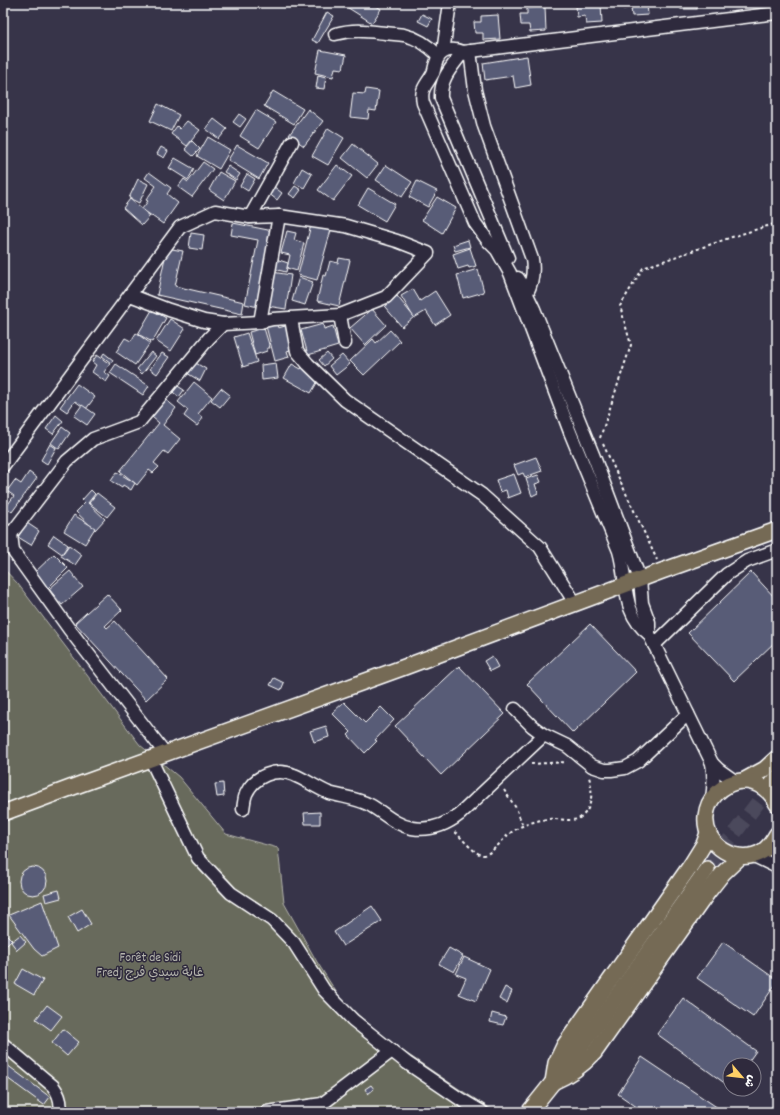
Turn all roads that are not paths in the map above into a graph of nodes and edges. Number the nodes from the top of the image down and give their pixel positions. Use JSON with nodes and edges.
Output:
{"nodes":[{"id":1,"x":450,"y":3,"type":"edge"},
{"id":2,"x":777,"y":13,"type":"edge"},
{"id":3,"x":335,"y":34,"type":"dead end"},
{"id":4,"x":467,"y":52,"type":"junction"},
{"id":5,"x":441,"y":54,"type":"junction"},
{"id":6,"x":292,"y":142,"type":"dead end"},
{"id":7,"x":279,"y":216,"type":"junction"},
{"id":8,"x":250,"y":217,"type":"junction"},
{"id":9,"x":527,"y":293,"type":"junction"},
{"id":10,"x":130,"y":295,"type":"junction"},
{"id":11,"x":340,"y":316,"type":"junction"},
{"id":12,"x":290,"y":319,"type":"junction"},
{"id":13,"x":260,"y":322,"type":"junction"},
{"id":14,"x":223,"y":324,"type":"junction"},
{"id":15,"x":345,"y":343,"type":"dead end"},
{"id":16,"x":582,"y":428,"type":"junction"},
{"id":17,"x":570,"y":432,"type":"junction"},
{"id":18,"x":594,"y":458,"type":"junction"},
{"id":19,"x":582,"y":461,"type":"junction"},
{"id":20,"x":3,"y":466,"type":"edge"},
{"id":21,"x":777,"y":530,"type":"edge"},
{"id":22,"x":7,"y":531,"type":"edge"},
{"id":23,"x":774,"y":555,"type":"edge"},
{"id":24,"x":640,"y":579,"type":"junction"},
{"id":25,"x":625,"y":584,"type":"junction"},
{"id":26,"x":575,"y":603,"type":"junction"},
{"id":27,"x":652,"y":640,"type":"junction"},
{"id":28,"x":515,"y":709,"type":"dead end"},
{"id":29,"x":688,"y":714,"type":"junction"},
{"id":30,"x":544,"y":735,"type":"junction"},
{"id":31,"x":158,"y":756,"type":"junction"},
{"id":32,"x":777,"y":758,"type":"edge"},
{"id":33,"x":712,"y":763,"type":"junction"},
{"id":34,"x":740,"y":782,"type":"junction"},
{"id":35,"x":712,"y":798,"type":"junction"},
{"id":36,"x":777,"y":804,"type":"edge"},
{"id":37,"x":243,"y":809,"type":"dead end"},
{"id":38,"x":3,"y":813,"type":"edge"},
{"id":39,"x":708,"y":833,"type":"junction"},
{"id":40,"x":775,"y":844,"type":"edge"},
{"id":41,"x":746,"y":856,"type":"junction"},
{"id":42,"x":777,"y":867,"type":"edge"},
{"id":43,"x":706,"y":869,"type":"tunnel mouth"},
{"id":44,"x":3,"y":1044,"type":"edge"},
{"id":45,"x":392,"y":1051,"type":"junction"},
{"id":46,"x":553,"y":1082,"type":"junction"},
{"id":47,"x":62,"y":1110,"type":"edge"},
{"id":48,"x":267,"y":1112,"type":"edge"},
{"id":49,"x":482,"y":1112,"type":"edge"},
{"id":50,"x":529,"y":1112,"type":"edge"}],
"edges":[{"from":1,"to":5,"type":"street"},
{"from":2,"to":4,"type":"street"},
{"from":3,"to":5,"type":"street"},
{"from":4,"to":5,"type":"street"},
{"from":4,"to":9,"type":"street"},
{"from":4,"to":9,"type":"street"},
{"from":5,"to":17,"type":"street"},
{"from":6,"to":8,"type":"street"},
{"from":7,"to":8,"type":"street"},
{"from":7,"to":11,"type":"street"},
{"from":7,"to":13,"type":"street"},
{"from":8,"to":10,"type":"street"},
{"from":9,"to":16,"type":"street"},
{"from":10,"to":14,"type":"street"},
{"from":10,"to":20,"type":"street"},
{"from":11,"to":12,"type":"street"},
{"from":11,"to":15,"type":"street"},
{"from":12,"to":13,"type":"street"},
{"from":12,"to":26,"type":"street"},
{"from":13,"to":14,"type":"street"},
{"from":14,"to":22,"type":"street"},
{"from":16,"to":17,"type":"street"},
{"from":16,"to":18,"type":"street"},
{"from":17,"to":19,"type":"street"},
{"from":18,"to":19,"type":"street"},
{"from":18,"to":24,"type":"street"},
{"from":19,"to":25,"type":"street"},
{"from":21,"to":24,"type":"main road"},
{"from":22,"to":31,"type":"street"},
{"from":23,"to":27,"type":"street"},
{"from":24,"to":25,"type":"main road"},
{"from":24,"to":27,"type":"street"},
{"from":25,"to":26,"type":"main road"},
{"from":25,"to":27,"type":"street"},
{"from":26,"to":31,"type":"main road"},
{"from":27,"to":29,"type":"street"},
{"from":28,"to":30,"type":"street"},
{"from":29,"to":30,"type":"street"},
{"from":29,"to":33,"type":"street"},
{"from":30,"to":37,"type":"street"},
{"from":31,"to":38,"type":"main road"},
{"from":31,"to":45,"type":"street"},
{"from":32,"to":34,"type":"main road"},
{"from":33,"to":34,"type":"street"},
{"from":33,"to":35,"type":"street"},
{"from":34,"to":35,"type":"main road"},
{"from":34,"to":36,"type":"main road"},
{"from":35,"to":39,"type":"main road"},
{"from":39,"to":41,"type":"main road"},
{"from":39,"to":46,"type":"main road"},
{"from":40,"to":41,"type":"main road"},
{"from":41,"to":42,"type":"street"},
{"from":41,"to":46,"type":"main road"},
{"from":43,"to":46,"type":"main road"},
{"from":44,"to":47,"type":"street"},
{"from":45,"to":48,"type":"street"},
{"from":45,"to":49,"type":"street"},
{"from":46,"to":50,"type":"main road"}]}
